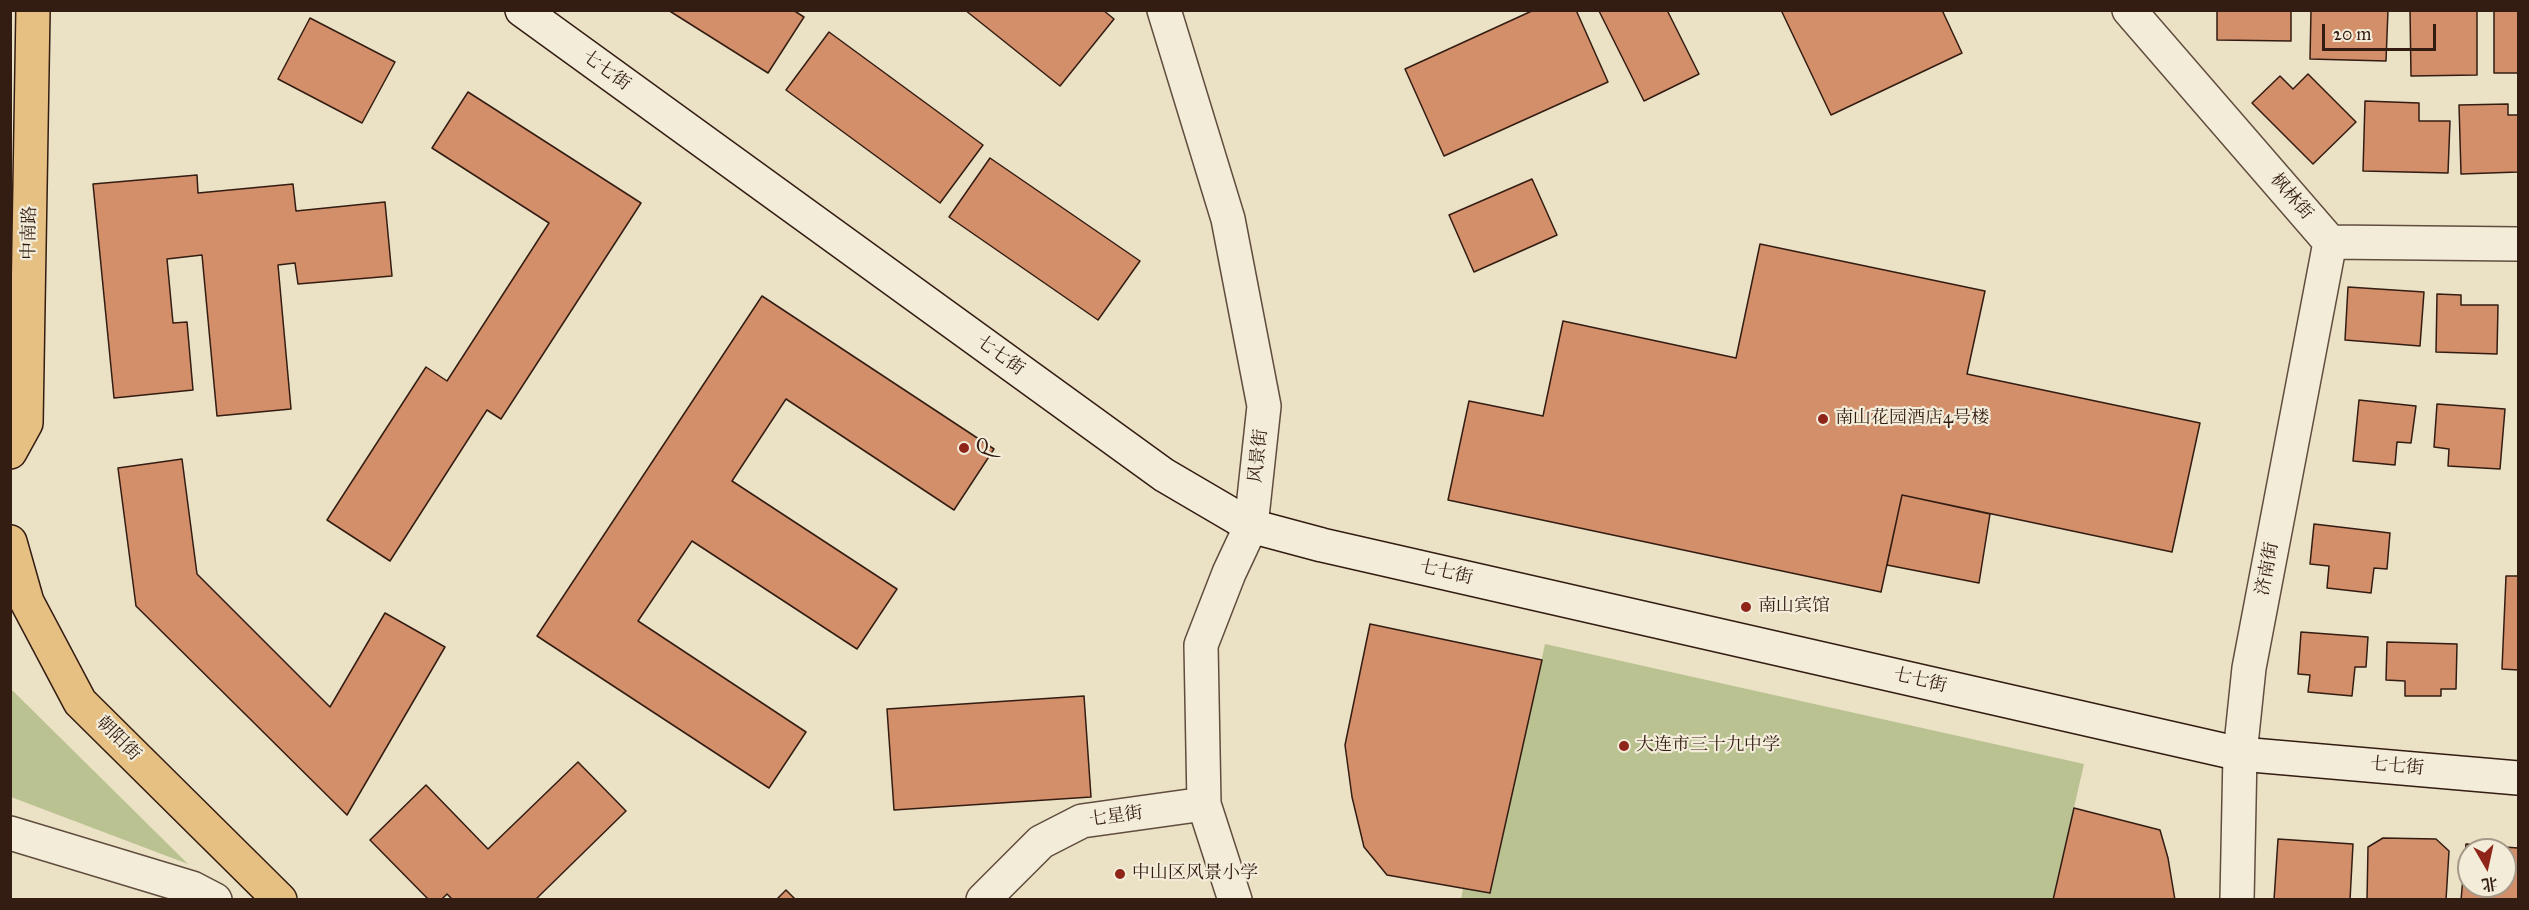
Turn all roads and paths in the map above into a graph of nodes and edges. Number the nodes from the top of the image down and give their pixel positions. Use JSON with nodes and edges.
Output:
{"nodes":[{"id":1,"x":33,"y":10,"type":"edge"},
{"id":2,"x":522,"y":10,"type":"edge"},
{"id":3,"x":1164,"y":10,"type":"edge"},
{"id":4,"x":2128,"y":10,"type":"edge"},
{"id":5,"x":2330,"y":242,"type":"junction"},
{"id":6,"x":2518,"y":244,"type":"edge"},
{"id":7,"x":10,"y":452,"type":"edge"},
{"id":8,"x":1251,"y":526,"type":"junction"},
{"id":9,"x":10,"y":542,"type":"edge"},
{"id":10,"x":2240,"y":754,"type":"junction"},
{"id":11,"x":2518,"y":778,"type":"edge"},
{"id":12,"x":1204,"y":804,"type":"junction"},
{"id":13,"x":10,"y":833,"type":"edge"},
{"id":14,"x":215,"y":900,"type":"edge"},
{"id":15,"x":280,"y":900,"type":"edge"},
{"id":16,"x":983,"y":900,"type":"edge"},
{"id":17,"x":1235,"y":900,"type":"edge"},
{"id":18,"x":2237,"y":900,"type":"edge"}],
"edges":[{"from":1,"to":7,"type":"main road","name":"中南路"},
{"from":2,"to":8,"type":"street","name":"七七街"},
{"from":3,"to":8,"type":"street","name":"风景街"},
{"from":4,"to":5,"type":"street","name":"枫林街"},
{"from":5,"to":6,"type":"street"},
{"from":5,"to":10,"type":"street","name":"济南街"},
{"from":8,"to":10,"type":"street","name":"七七街"},
{"from":8,"to":12,"type":"street","name":"风景街"},
{"from":9,"to":15,"type":"main road","name":"朝阳街"},
{"from":10,"to":11,"type":"street","name":"七七街"},
{"from":10,"to":18,"type":"street","name":"济南街"},
{"from":12,"to":16,"type":"street","name":"七星街"},
{"from":12,"to":17,"type":"street","name":"风景街"},
{"from":13,"to":14,"type":"street"}]}
